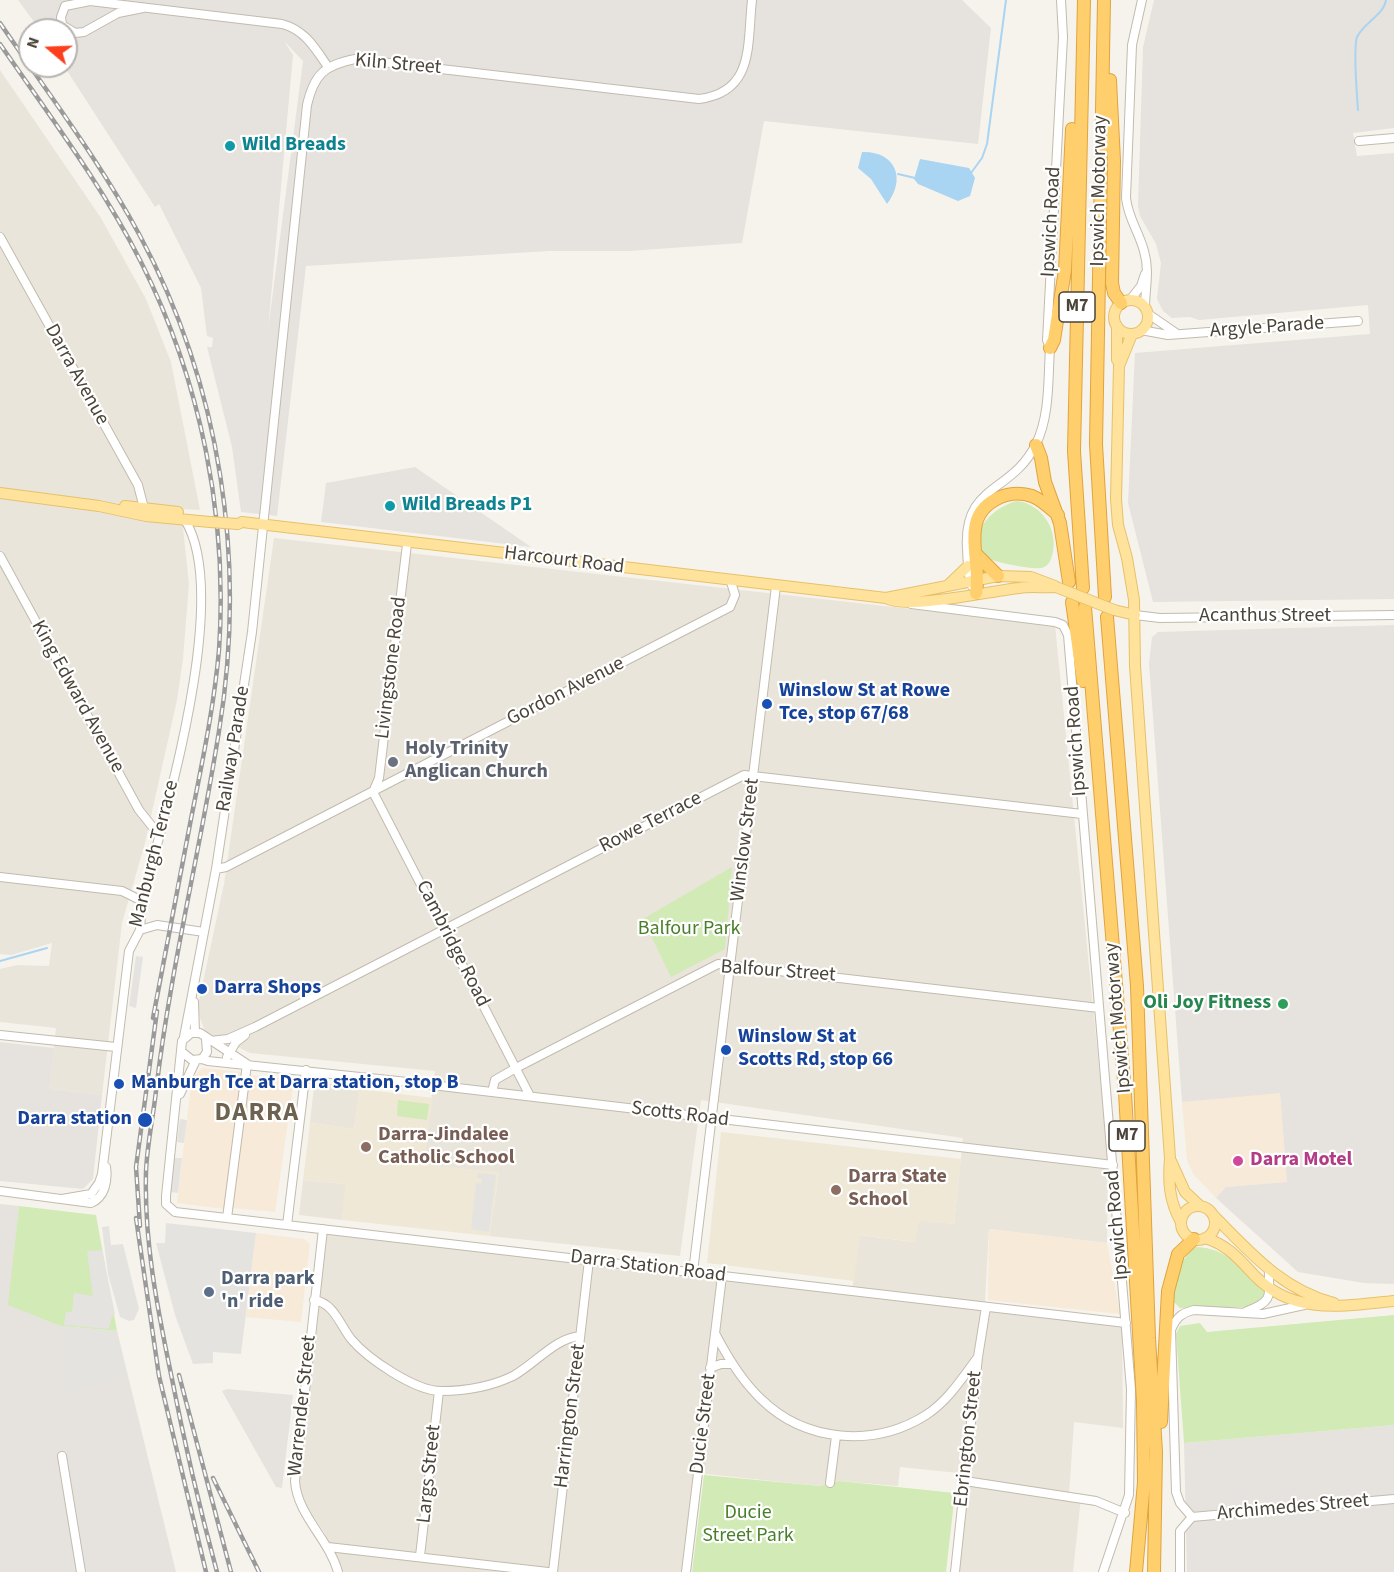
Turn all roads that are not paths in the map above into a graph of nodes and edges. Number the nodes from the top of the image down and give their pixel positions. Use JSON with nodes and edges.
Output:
{"nodes":[{"id":1,"x":752,"y":0,"type":"edge"},
{"id":2,"x":1060,"y":0,"type":"edge"},
{"id":3,"x":1084,"y":0,"type":"edge"},
{"id":4,"x":1104,"y":0,"type":"edge"},
{"id":5,"x":1142,"y":0,"type":"edge"},
{"id":6,"x":142,"y":8,"type":"junction"},
{"id":7,"x":1083,"y":26,"type":"junction"},
{"id":8,"x":1103,"y":59,"type":"junction"},
{"id":9,"x":328,"y":67,"type":"junction"},
{"id":10,"x":1394,"y":138,"type":"edge"},
{"id":11,"x":1359,"y":141,"type":"dead end"},
{"id":12,"x":0,"y":237,"type":"edge"},
{"id":13,"x":1147,"y":268,"type":"junction"},
{"id":14,"x":1126,"y":301,"type":"junction"},
{"id":15,"x":1146,"y":310,"type":"junction"},
{"id":16,"x":1358,"y":321,"type":"dead end"},
{"id":17,"x":1117,"y":326,"type":"junction"},
{"id":18,"x":1137,"y":332,"type":"junction"},
{"id":19,"x":1176,"y":333,"type":"junction"},
{"id":20,"x":1050,"y":348,"type":"junction"},
{"id":21,"x":1119,"y":366,"type":"junction"},
{"id":22,"x":1036,"y":445,"type":"junction"},
{"id":23,"x":0,"y":493,"type":"edge"},
{"id":24,"x":145,"y":512,"type":"junction"},
{"id":25,"x":1058,"y":515,"type":"junction"},
{"id":26,"x":185,"y":520,"type":"junction"},
{"id":27,"x":209,"y":520,"type":"junction"},
{"id":28,"x":262,"y":525,"type":"junction"},
{"id":29,"x":407,"y":544,"type":"junction"},
{"id":30,"x":196,"y":548,"type":"junction"},
{"id":31,"x":976,"y":554,"type":"junction"},
{"id":32,"x":0,"y":556,"type":"edge"},
{"id":33,"x":968,"y":566,"type":"junction"},
{"id":34,"x":998,"y":576,"type":"junction"},
{"id":35,"x":974,"y":581,"type":"junction"},
{"id":36,"x":730,"y":582,"type":"junction"},
{"id":37,"x":1069,"y":582,"type":"dead end"},
{"id":38,"x":776,"y":586,"type":"junction"},
{"id":39,"x":946,"y":586,"type":"junction"},
{"id":40,"x":1056,"y":587,"type":"junction"},
{"id":41,"x":1083,"y":588,"type":"dead end"},
{"id":42,"x":976,"y":593,"type":"junction"},
{"id":43,"x":1105,"y":597,"type":"dead end"},
{"id":44,"x":886,"y":598,"type":"junction"},
{"id":45,"x":907,"y":602,"type":"junction"},
{"id":46,"x":1072,"y":602,"type":"dead end"},
{"id":47,"x":1084,"y":607,"type":"dead end"},
{"id":48,"x":1111,"y":613,"type":"junction"},
{"id":49,"x":1135,"y":615,"type":"junction"},
{"id":50,"x":1394,"y":615,"type":"edge"},
{"id":51,"x":1063,"y":625,"type":"joint"},
{"id":52,"x":1092,"y":698,"type":"junction"},
{"id":53,"x":753,"y":777,"type":"junction"},
{"id":54,"x":373,"y":792,"type":"junction"},
{"id":55,"x":1082,"y":814,"type":"junction"},
{"id":56,"x":159,"y":835,"type":"junction"},
{"id":57,"x":216,"y":869,"type":"junction"},
{"id":58,"x":0,"y":877,"type":"edge"},
{"id":59,"x":142,"y":901,"type":"junction"},
{"id":60,"x":140,"y":930,"type":"junction"},
{"id":61,"x":445,"y":930,"type":"junction"},
{"id":62,"x":204,"y":932,"type":"junction"},
{"id":63,"x":732,"y":964,"type":"junction"},
{"id":64,"x":197,"y":972,"type":"junction"},
{"id":65,"x":1099,"y":1008,"type":"junction"},
{"id":66,"x":255,"y":1027,"type":"junction"},
{"id":67,"x":195,"y":1033,"type":"junction"},
{"id":68,"x":0,"y":1035,"type":"edge"},
{"id":69,"x":184,"y":1037,"type":"junction"},
{"id":70,"x":208,"y":1040,"type":"junction"},
{"id":71,"x":116,"y":1047,"type":"junction"},
{"id":72,"x":182,"y":1053,"type":"junction"},
{"id":73,"x":229,"y":1053,"type":"junction"},
{"id":74,"x":199,"y":1059,"type":"junction"},
{"id":75,"x":224,"y":1063,"type":"junction"},
{"id":76,"x":246,"y":1064,"type":"junction"},
{"id":77,"x":516,"y":1068,"type":"junction"},
{"id":78,"x":306,"y":1070,"type":"junction"},
{"id":79,"x":492,"y":1092,"type":"junction"},
{"id":80,"x":530,"y":1096,"type":"junction"},
{"id":81,"x":176,"y":1103,"type":"junction"},
{"id":82,"x":712,"y":1119,"type":"junction"},
{"id":83,"x":1170,"y":1158,"type":"junction"},
{"id":84,"x":1113,"y":1165,"type":"junction"},
{"id":85,"x":0,"y":1191,"type":"edge"},
{"id":86,"x":1200,"y":1206,"type":"junction"},
{"id":87,"x":1213,"y":1215,"type":"junction"},
{"id":88,"x":227,"y":1218,"type":"junction"},
{"id":89,"x":1181,"y":1222,"type":"junction"},
{"id":90,"x":287,"y":1225,"type":"junction"},
{"id":91,"x":323,"y":1229,"type":"junction"},
{"id":92,"x":1199,"y":1239,"type":"junction"},
{"id":93,"x":589,"y":1260,"type":"junction"},
{"id":94,"x":1269,"y":1270,"type":"junction"},
{"id":95,"x":693,"y":1272,"type":"junction"},
{"id":96,"x":722,"y":1276,"type":"junction"},
{"id":97,"x":1272,"y":1290,"type":"junction"},
{"id":98,"x":314,"y":1300,"type":"junction"},
{"id":99,"x":1394,"y":1301,"type":"edge"},
{"id":100,"x":1304,"y":1305,"type":"junction"},
{"id":101,"x":1346,"y":1305,"type":"junction"},
{"id":102,"x":986,"y":1307,"type":"junction"},
{"id":103,"x":1247,"y":1311,"type":"junction"},
{"id":104,"x":1126,"y":1323,"type":"junction"},
{"id":105,"x":716,"y":1335,"type":"junction"},
{"id":106,"x":580,"y":1336,"type":"junction"},
{"id":107,"x":978,"y":1357,"type":"junction"},
{"id":108,"x":732,"y":1364,"type":"junction"},
{"id":109,"x":710,"y":1368,"type":"junction"},
{"id":110,"x":956,"y":1386,"type":"junction"},
{"id":111,"x":439,"y":1391,"type":"junction"},
{"id":112,"x":976,"y":1391,"type":"junction"},
{"id":113,"x":836,"y":1436,"type":"junction"},
{"id":114,"x":1156,"y":1452,"type":"junction"},
{"id":115,"x":62,"y":1456,"type":"dead end"},
{"id":116,"x":965,"y":1481,"type":"junction"},
{"id":117,"x":830,"y":1483,"type":"dead end"},
{"id":118,"x":1394,"y":1499,"type":"edge"},
{"id":119,"x":1125,"y":1514,"type":"junction"},
{"id":120,"x":1192,"y":1516,"type":"junction"},
{"id":121,"x":328,"y":1547,"type":"junction"},
{"id":122,"x":420,"y":1556,"type":"junction"},
{"id":123,"x":81,"y":1572,"type":"edge"},
{"id":124,"x":338,"y":1572,"type":"edge"},
{"id":125,"x":548,"y":1572,"type":"edge"},
{"id":126,"x":553,"y":1572,"type":"edge"},
{"id":127,"x":686,"y":1572,"type":"edge"},
{"id":128,"x":955,"y":1572,"type":"edge"},
{"id":129,"x":1103,"y":1572,"type":"edge"},
{"id":130,"x":1136,"y":1572,"type":"edge"},
{"id":131,"x":1154,"y":1572,"type":"edge"},
{"id":132,"x":1180,"y":1572,"type":"edge"}],
"edges":[{"from":1,"to":9,"type":"street","name":"Kiln Street"},
{"from":2,"to":20,"type":"street","name":"Ipswich Road"},
{"from":3,"to":7,"type":"highway","name":"Ipswich Motorway","number":"M7"},
{"from":4,"to":8,"type":"highway","name":"Ipswich Motorway","number":"M7"},
{"from":5,"to":13,"type":"street"},
{"from":6,"to":6,"type":"street"},
{"from":6,"to":9,"type":"street"},
{"from":7,"to":20,"type":"highway"},
{"from":7,"to":41,"type":"highway","name":"Ipswich Motorway","number":"M7"},
{"from":8,"to":14,"type":"highway"},
{"from":8,"to":43,"type":"highway","name":"Ipswich Motorway","number":"M7"},
{"from":9,"to":28,"type":"street","name":"Kiln Street"},
{"from":10,"to":11,"type":"street"},
{"from":12,"to":24,"type":"street","name":"Darra Avenue"},
{"from":13,"to":14,"type":"street"},
{"from":13,"to":15,"type":"street"},
{"from":14,"to":15,"type":"main road"},
{"from":14,"to":17,"type":"main road"},
{"from":15,"to":18,"type":"main road"},
{"from":15,"to":19,"type":"street"},
{"from":16,"to":19,"type":"street","name":"Argyle Parade"},
{"from":17,"to":18,"type":"main road"},
{"from":17,"to":21,"type":"main road"},
{"from":18,"to":19,"type":"street","name":"Argyle Parade"},
{"from":18,"to":21,"type":"main road"},
{"from":20,"to":22,"type":"street","name":"Ipswich Road"},
{"from":21,"to":49,"type":"main road"},
{"from":22,"to":25,"type":"highway"},
{"from":22,"to":33,"type":"street","name":"Ipswich Road"},
{"from":23,"to":24,"type":"main road"},
{"from":24,"to":26,"type":"main road"},
{"from":24,"to":27,"type":"main road"},
{"from":25,"to":31,"type":"highway"},
{"from":25,"to":37,"type":"highway"},
{"from":26,"to":27,"type":"main road"},
{"from":26,"to":30,"type":"street","name":"Manburgh Terrace"},
{"from":27,"to":28,"type":"main road","name":"Harcourt Road","bridge":true},
{"from":27,"to":30,"type":"street","name":"Manburgh Terrace"},
{"from":28,"to":29,"type":"main road","name":"Harcourt Road"},
{"from":28,"to":57,"type":"street","name":"Railway Parade"},
{"from":29,"to":36,"type":"main road","name":"Harcourt Road"},
{"from":29,"to":54,"type":"street","name":"Livingstone Road"},
{"from":30,"to":56,"type":"street","name":"Manburgh Terrace"},
{"from":31,"to":34,"type":"highway"},
{"from":31,"to":35,"type":"highway"},
{"from":32,"to":56,"type":"street","name":"King Edward Avenue"},
{"from":33,"to":35,"type":"street","name":"Ipswich Road"},
{"from":33,"to":39,"type":"main road"},
{"from":34,"to":35,"type":"main road","name":"Harcourt Road"},
{"from":34,"to":40,"type":"main road","name":"Harcourt Road"},
{"from":35,"to":39,"type":"main road","name":"Harcourt Road"},
{"from":35,"to":42,"type":"highway"},
{"from":36,"to":38,"type":"main road","name":"Harcourt Road"},
{"from":36,"to":54,"type":"street","name":"Gordon Avenue"},
{"from":38,"to":44,"type":"main road","name":"Harcourt Road"},
{"from":38,"to":53,"type":"street","name":"Winslow Street"},
{"from":39,"to":44,"type":"main road","name":"Harcourt Road"},
{"from":40,"to":42,"type":"main road","name":"Harcourt Road"},
{"from":40,"to":48,"type":"main road","name":"Harcourt Road","bridge":true},
{"from":42,"to":45,"type":"main road","name":"Harcourt Road"},
{"from":44,"to":45,"type":"main road","name":"Harcourt Road"},
{"from":45,"to":51,"type":"street","name":"Harcourt Road"},
{"from":46,"to":52,"type":"highway"},
{"from":47,"to":52,"type":"highway","name":"Ipswich Motorway","number":"M7"},
{"from":48,"to":49,"type":"main road","name":"Harcourt Road"},
{"from":48,"to":114,"type":"highway","name":"Ipswich Motorway","number":"M7"},
{"from":49,"to":50,"type":"street","name":"Acanthus Street"},
{"from":49,"to":83,"type":"main road"},
{"from":51,"to":55,"type":"street","name":"Ipswich Road"},
{"from":52,"to":130,"type":"highway","name":"Ipswich Motorway","number":"M7"},
{"from":53,"to":55,"type":"street","name":"Rowe Terrace"},
{"from":53,"to":61,"type":"street","name":"Rowe Terrace"},
{"from":53,"to":63,"type":"street","name":"Winslow Street"},
{"from":54,"to":57,"type":"street","name":"Gordon Avenue"},
{"from":54,"to":61,"type":"street","name":"Cambridge Road"},
{"from":55,"to":65,"type":"street","name":"Ipswich Road"},
{"from":56,"to":59,"type":"street","name":"Manburgh Terrace"},
{"from":57,"to":62,"type":"street","name":"Railway Parade"},
{"from":58,"to":59,"type":"street"},
{"from":59,"to":60,"type":"street","name":"Manburgh Terrace"},
{"from":60,"to":62,"type":"street"},
{"from":60,"to":71,"type":"street","name":"Manburgh Terrace"},
{"from":61,"to":66,"type":"street","name":"Rowe Terrace"},
{"from":61,"to":77,"type":"street","name":"Cambridge Road"},
{"from":62,"to":64,"type":"street","name":"Railway Parade"},
{"from":63,"to":65,"type":"street","name":"Balfour Street"},
{"from":63,"to":77,"type":"street","name":"Balfour Street"},
{"from":63,"to":82,"type":"street","name":"Winslow Street"},
{"from":64,"to":67,"type":"street","name":"Railway Parade"},
{"from":64,"to":69,"type":"street","name":"Railway Parade"},
{"from":65,"to":84,"type":"street","name":"Ipswich Road"},
{"from":66,"to":70,"type":"street","name":"Rowe Terrace"},
{"from":66,"to":73,"type":"street","name":"Rowe Terrace"},
{"from":67,"to":69,"type":"street"},
{"from":67,"to":70,"type":"street"},
{"from":68,"to":71,"type":"street"},
{"from":69,"to":72,"type":"street"},
{"from":70,"to":73,"type":"street","name":"Scotts Road"},
{"from":70,"to":74,"type":"street"},
{"from":71,"to":85,"type":"street","name":"Manburgh Terrace"},
{"from":72,"to":74,"type":"street"},
{"from":72,"to":81,"type":"street"},
{"from":73,"to":75,"type":"street","name":"Rowe Terrace"},
{"from":73,"to":76,"type":"street","name":"Scotts Road"},
{"from":74,"to":75,"type":"street","name":"Scotts Road"},
{"from":74,"to":81,"type":"street"},
{"from":75,"to":76,"type":"street","name":"Scotts Road"},
{"from":76,"to":78,"type":"street","name":"Scotts Road"},
{"from":76,"to":88,"type":"street"},
{"from":77,"to":79,"type":"street","name":"Balfour Street"},
{"from":77,"to":80,"type":"street","name":"Cambridge Road"},
{"from":78,"to":79,"type":"street","name":"Scotts Road"},
{"from":78,"to":90,"type":"street"},
{"from":79,"to":80,"type":"street","name":"Scotts Road"},
{"from":80,"to":82,"type":"street","name":"Scotts Road"},
{"from":81,"to":88,"type":"street","name":"Darra Station Road"},
{"from":82,"to":84,"type":"street","name":"Scotts Road"},
{"from":82,"to":95,"type":"street","name":"Winslow Street"},
{"from":83,"to":86,"type":"main road"},
{"from":83,"to":89,"type":"main road"},
{"from":84,"to":104,"type":"street","name":"Ipswich Road"},
{"from":86,"to":87,"type":"main road"},
{"from":86,"to":89,"type":"main road"},
{"from":87,"to":92,"type":"main road"},
{"from":87,"to":94,"type":"main road"},
{"from":88,"to":90,"type":"street","name":"Darra Station Road"},
{"from":89,"to":92,"type":"main road"},
{"from":90,"to":91,"type":"street","name":"Darra Station Road"},
{"from":91,"to":93,"type":"street","name":"Darra Station Road"},
{"from":91,"to":98,"type":"street","name":"Warrender Street"},
{"from":92,"to":97,"type":"main road"},
{"from":92,"to":114,"type":"highway"},
{"from":93,"to":95,"type":"street","name":"Darra Station Road"},
{"from":93,"to":106,"type":"street","name":"Harrington Street"},
{"from":94,"to":97,"type":"street"},
{"from":94,"to":101,"type":"main road"},
{"from":95,"to":96,"type":"street","name":"Darra Station Road"},
{"from":96,"to":102,"type":"street","name":"Darra Station Road"},
{"from":96,"to":105,"type":"street","name":"Ducie Street"},
{"from":97,"to":100,"type":"main road"},
{"from":97,"to":103,"type":"street"},
{"from":98,"to":111,"type":"street"},
{"from":98,"to":121,"type":"street","name":"Warrender Street"},
{"from":99,"to":101,"type":"main road"},
{"from":100,"to":101,"type":"main road"},
{"from":100,"to":103,"type":"street"},
{"from":102,"to":104,"type":"street","name":"Darra Station Road"},
{"from":102,"to":107,"type":"street","name":"Ebrington Street"},
{"from":103,"to":120,"type":"street"},
{"from":104,"to":119,"type":"street","name":"Ipswich Road"},
{"from":105,"to":108,"type":"street"},
{"from":105,"to":109,"type":"street","name":"Ducie Street"},
{"from":106,"to":111,"type":"street"},
{"from":106,"to":126,"type":"street","name":"Harrington Street"},
{"from":107,"to":110,"type":"street"},
{"from":107,"to":112,"type":"street","name":"Ebrington Street"},
{"from":108,"to":109,"type":"street"},
{"from":108,"to":113,"type":"street"},
{"from":109,"to":127,"type":"street","name":"Ducie Street"},
{"from":110,"to":112,"type":"street"},
{"from":110,"to":113,"type":"street"},
{"from":111,"to":122,"type":"street","name":"Largs Street"},
{"from":112,"to":116,"type":"street","name":"Ebrington Street"},
{"from":113,"to":117,"type":"street"},
{"from":114,"to":131,"type":"highway","name":"Ipswich Motorway","number":"M7"},
{"from":115,"to":123,"type":"street"},
{"from":116,"to":119,"type":"street"},
{"from":116,"to":128,"type":"street","name":"Ebrington Street"},
{"from":118,"to":120,"type":"street","name":"Archimedes Street"},
{"from":119,"to":129,"type":"street","name":"Ipswich Road"},
{"from":120,"to":132,"type":"street"},
{"from":121,"to":122,"type":"street"},
{"from":121,"to":124,"type":"street","name":"Warrender Street"},
{"from":122,"to":125,"type":"street"}]}
